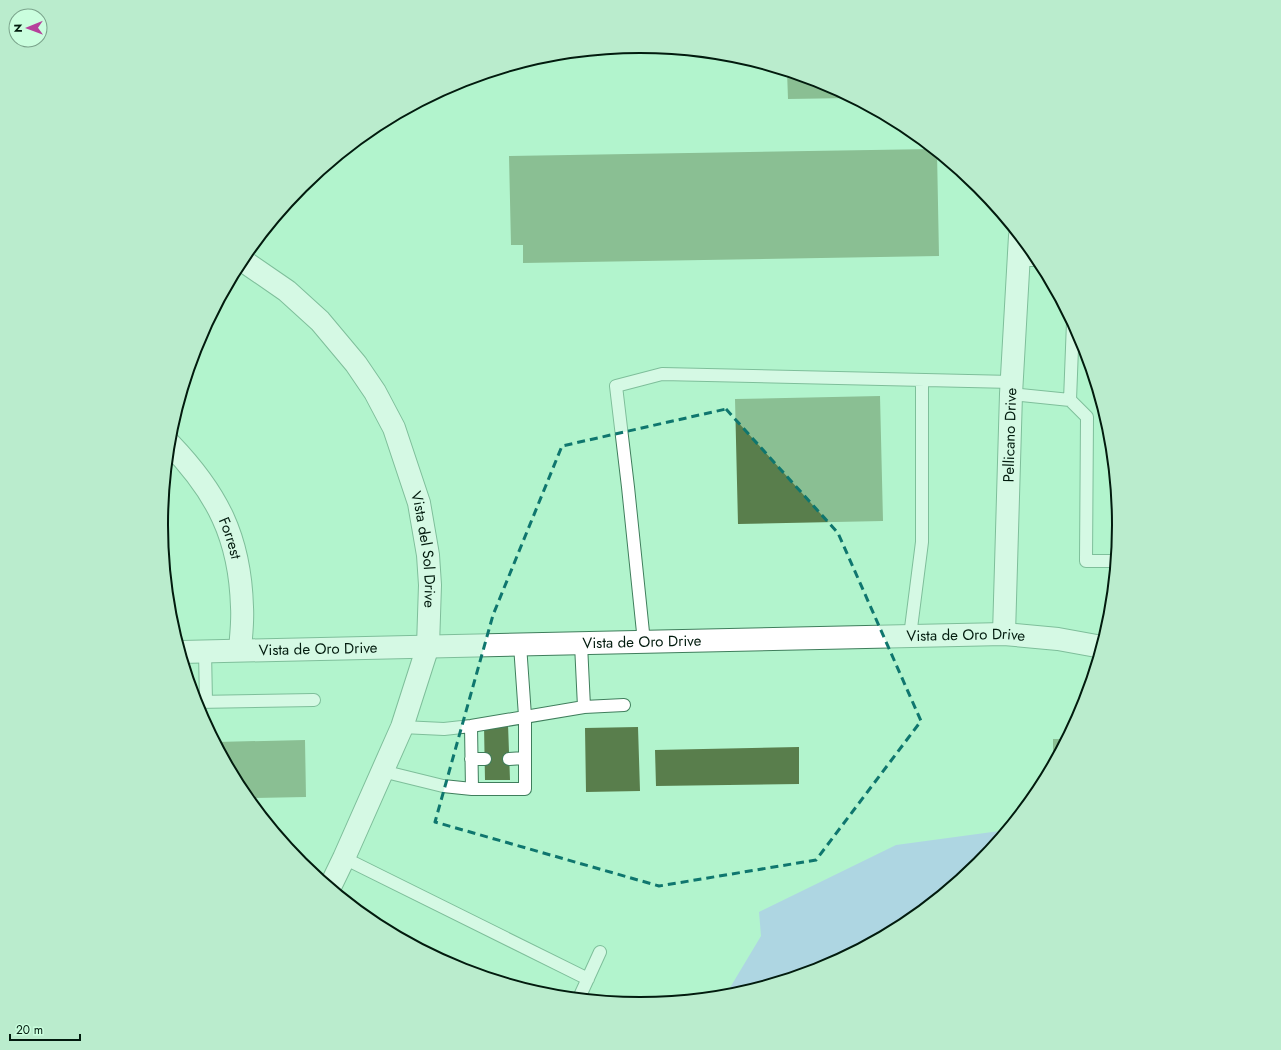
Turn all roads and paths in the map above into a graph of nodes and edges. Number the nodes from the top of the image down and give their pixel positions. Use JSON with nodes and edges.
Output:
{"nodes":[{"id":1,"x":1029,"y":260,"type":"edge"},
{"id":2,"x":248,"y":264,"type":"edge"},
{"id":3,"x":1073,"y":334,"type":"edge"},
{"id":4,"x":922,"y":380,"type":"junction"},
{"id":5,"x":1012,"y":388,"type":"junction"},
{"id":6,"x":1070,"y":400,"type":"junction"},
{"id":7,"x":175,"y":450,"type":"edge"},
{"id":8,"x":1111,"y":561,"type":"edge"},
{"id":9,"x":1004,"y":634,"type":"junction"},
{"id":10,"x":910,"y":636,"type":"junction"},
{"id":11,"x":644,"y":642,"type":"junction"},
{"id":12,"x":581,"y":644,"type":"junction"},
{"id":13,"x":520,"y":645,"type":"junction"},
{"id":14,"x":428,"y":646,"type":"junction"},
{"id":15,"x":1096,"y":646,"type":"edge"},
{"id":16,"x":240,"y":650,"type":"junction"},
{"id":17,"x":205,"y":651,"type":"junction"},
{"id":18,"x":186,"y":652,"type":"edge"},
{"id":19,"x":201,"y":698,"type":"edge"},
{"id":20,"x":314,"y":700,"type":"dead end"},
{"id":21,"x":203,"y":702,"type":"edge"},
{"id":22,"x":624,"y":705,"type":"dead end"},
{"id":23,"x":584,"y":707,"type":"junction"},
{"id":24,"x":524,"y":716,"type":"junction"},
{"id":25,"x":471,"y":726,"type":"junction"},
{"id":26,"x":402,"y":727,"type":"junction"},
{"id":27,"x":524,"y":758,"type":"junction"},
{"id":28,"x":471,"y":759,"type":"junction"},
{"id":29,"x":485,"y":759,"type":"dead end"},
{"id":30,"x":509,"y":759,"type":"dead end"},
{"id":31,"x":382,"y":772,"type":"junction"},
{"id":32,"x":472,"y":789,"type":"junction"},
{"id":33,"x":344,"y":858,"type":"junction"},
{"id":34,"x":332,"y":883,"type":"edge"},
{"id":35,"x":600,"y":952,"type":"dead end"},
{"id":36,"x":588,"y":980,"type":"junction"},
{"id":37,"x":581,"y":993,"type":"edge"}],
"edges":[{"from":1,"to":5,"type":"street","name":"Pellicano Drive"},
{"from":2,"to":14,"type":"street","name":"Vista del Sol Drive"},
{"from":3,"to":6,"type":"lane"},
{"from":4,"to":5,"type":"lane"},
{"from":4,"to":10,"type":"lane"},
{"from":4,"to":11,"type":"lane"},
{"from":5,"to":6,"type":"lane"},
{"from":5,"to":9,"type":"street","name":"Pellicano Drive"},
{"from":6,"to":8,"type":"lane"},
{"from":7,"to":16,"type":"street","name":"Forrest"},
{"from":9,"to":10,"type":"street","name":"Vista de Oro Drive"},
{"from":9,"to":15,"type":"street","name":"Vista de Oro Drive"},
{"from":10,"to":11,"type":"street","name":"Vista de Oro Drive"},
{"from":11,"to":12,"type":"street","name":"Vista de Oro Drive"},
{"from":12,"to":13,"type":"street","name":"Vista de Oro Drive"},
{"from":12,"to":23,"type":"lane"},
{"from":13,"to":14,"type":"street","name":"Vista de Oro Drive"},
{"from":13,"to":24,"type":"lane"},
{"from":14,"to":16,"type":"street","name":"Vista de Oro Drive"},
{"from":14,"to":26,"type":"street","name":"Vista del Sol Drive"},
{"from":16,"to":17,"type":"street","name":"Vista de Oro Drive"},
{"from":17,"to":18,"type":"street","name":"Vista de Oro Drive"},
{"from":17,"to":19,"type":"lane"},
{"from":20,"to":21,"type":"lane"},
{"from":22,"to":23,"type":"lane"},
{"from":23,"to":24,"type":"lane"},
{"from":24,"to":25,"type":"lane"},
{"from":24,"to":27,"type":"lane"},
{"from":25,"to":26,"type":"lane"},
{"from":25,"to":28,"type":"lane"},
{"from":26,"to":31,"type":"street","name":"Vista del Sol Drive"},
{"from":27,"to":30,"type":"lane"},
{"from":27,"to":32,"type":"lane"},
{"from":28,"to":29,"type":"lane"},
{"from":28,"to":32,"type":"lane"},
{"from":31,"to":32,"type":"lane"},
{"from":31,"to":33,"type":"street","name":"Vista del Sol Drive"},
{"from":33,"to":34,"type":"street","name":"Vista del Sol Drive"},
{"from":33,"to":36,"type":"lane"},
{"from":35,"to":36,"type":"lane"},
{"from":36,"to":37,"type":"lane"}]}
